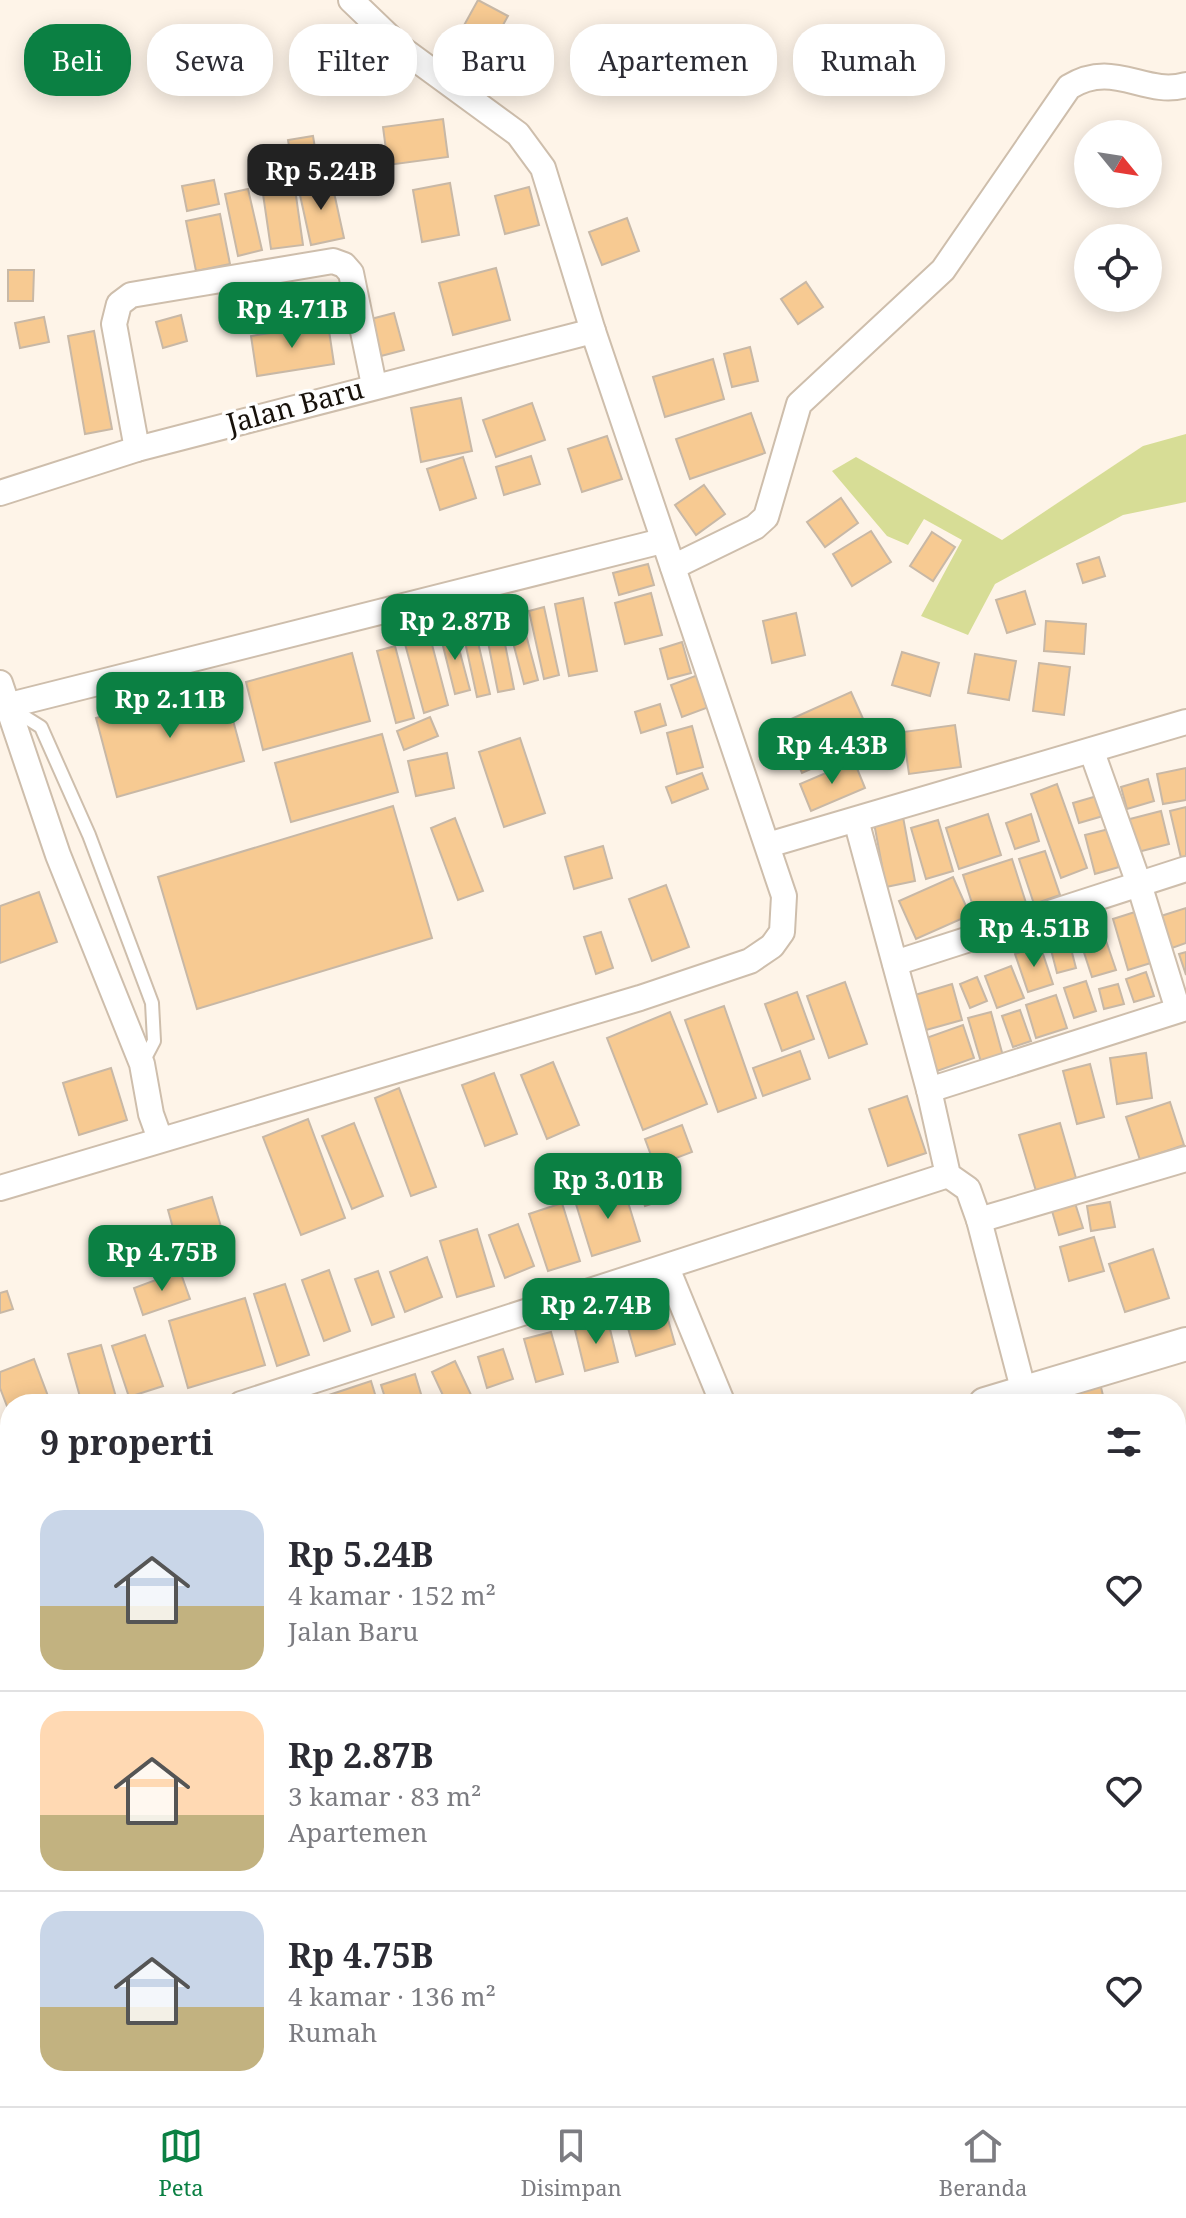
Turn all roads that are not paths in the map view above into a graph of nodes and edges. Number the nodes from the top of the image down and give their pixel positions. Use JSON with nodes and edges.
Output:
{"nodes":[{"id":1,"x":351,"y":0,"type":"edge"},
{"id":2,"x":1186,"y":85,"type":"edge"},
{"id":3,"x":593,"y":331,"type":"junction"},
{"id":4,"x":374,"y":385,"type":"junction"},
{"id":5,"x":137,"y":449,"type":"junction"},
{"id":6,"x":1,"y":496,"type":"edge"},
{"id":7,"x":662,"y":541,"type":"junction"},
{"id":8,"x":673,"y":567,"type":"junction"},
{"id":9,"x":3,"y":695,"type":"edge"},
{"id":10,"x":1186,"y":722,"type":"edge"},
{"id":11,"x":1092,"y":752,"type":"junction"},
{"id":12,"x":856,"y":820,"type":"junction"},
{"id":13,"x":768,"y":845,"type":"junction"},
{"id":14,"x":1186,"y":869,"type":"edge"},
{"id":15,"x":1139,"y":884,"type":"junction"},
{"id":16,"x":895,"y":963,"type":"junction"},
{"id":17,"x":1182,"y":1009,"type":"edge"},
{"id":18,"x":142,"y":1064,"type":"junction"},
{"id":19,"x":929,"y":1090,"type":"junction"},
{"id":20,"x":160,"y":1139,"type":"junction"},
{"id":21,"x":1186,"y":1159,"type":"edge"},
{"id":22,"x":948,"y":1175,"type":"junction"},
{"id":23,"x":0,"y":1188,"type":"edge"},
{"id":24,"x":979,"y":1220,"type":"junction"},
{"id":25,"x":667,"y":1268,"type":"junction"},
{"id":26,"x":1186,"y":1344,"type":"edge"},
{"id":27,"x":272,"y":1394,"type":"edge"},
{"id":28,"x":719,"y":1394,"type":"edge"},
{"id":29,"x":1024,"y":1394,"type":"edge"},
{"id":30,"x":1037,"y":1394,"type":"edge"}],
"edges":[{"from":1,"to":3,"type":"street"},
{"from":2,"to":8,"type":"street"},
{"from":3,"to":4,"type":"street","name":"Jalan Baru"},
{"from":3,"to":7,"type":"street"},
{"from":4,"to":5,"type":"street","name":"Jalan Baru"},
{"from":4,"to":5,"type":"street"},
{"from":5,"to":6,"type":"street","name":"Jalan Baru"},
{"from":7,"to":8,"type":"street"},
{"from":7,"to":9,"type":"street"},
{"from":8,"to":13,"type":"street"},
{"from":9,"to":18,"type":"street"},
{"from":9,"to":18,"type":"lane"},
{"from":10,"to":11,"type":"street"},
{"from":11,"to":12,"type":"street"},
{"from":11,"to":15,"type":"street"},
{"from":12,"to":13,"type":"street"},
{"from":12,"to":16,"type":"street"},
{"from":13,"to":20,"type":"street"},
{"from":14,"to":15,"type":"street"},
{"from":15,"to":16,"type":"street"},
{"from":15,"to":17,"type":"street"},
{"from":16,"to":19,"type":"street"},
{"from":17,"to":19,"type":"street"},
{"from":18,"to":20,"type":"street"},
{"from":19,"to":22,"type":"street"},
{"from":20,"to":23,"type":"street"},
{"from":21,"to":24,"type":"street"},
{"from":22,"to":24,"type":"street"},
{"from":22,"to":25,"type":"street"},
{"from":24,"to":29,"type":"street"},
{"from":25,"to":27,"type":"street"},
{"from":25,"to":28,"type":"street"},
{"from":26,"to":30,"type":"street"}]}
